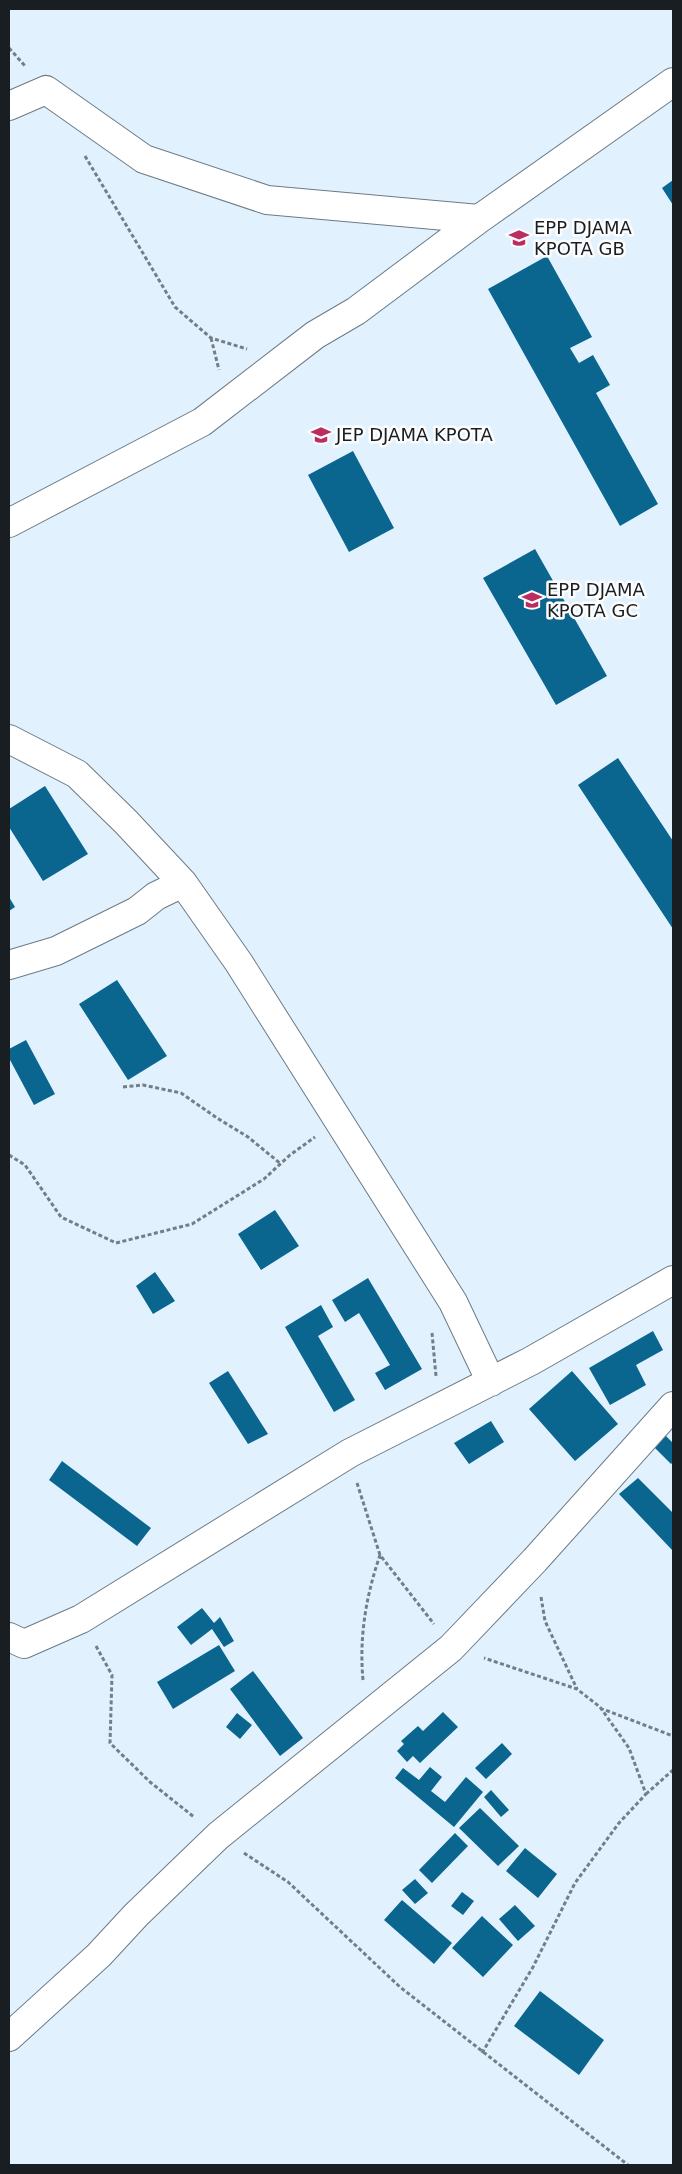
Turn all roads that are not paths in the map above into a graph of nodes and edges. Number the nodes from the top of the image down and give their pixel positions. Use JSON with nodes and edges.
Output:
{"nodes":[{"id":1,"x":673,"y":82,"type":"edge"},
{"id":2,"x":9,"y":106,"type":"edge"},
{"id":3,"x":479,"y":220,"type":"junction"},
{"id":4,"x":9,"y":523,"type":"edge"},
{"id":5,"x":9,"y":739,"type":"edge"},
{"id":6,"x":183,"y":883,"type":"junction"},
{"id":7,"x":9,"y":965,"type":"edge"},
{"id":8,"x":673,"y":1280,"type":"edge"},
{"id":9,"x":491,"y":1382,"type":"junction"},
{"id":10,"x":673,"y":1406,"type":"edge"},
{"id":11,"x":9,"y":1637,"type":"edge"},
{"id":12,"x":9,"y":2037,"type":"edge"}],
"edges":[{"from":1,"to":3,"type":"street"},
{"from":2,"to":3,"type":"street"},
{"from":3,"to":4,"type":"street"},
{"from":5,"to":6,"type":"street"},
{"from":6,"to":7,"type":"street"},
{"from":6,"to":9,"type":"street"},
{"from":8,"to":9,"type":"street"},
{"from":9,"to":11,"type":"street"},
{"from":10,"to":12,"type":"street"}]}
